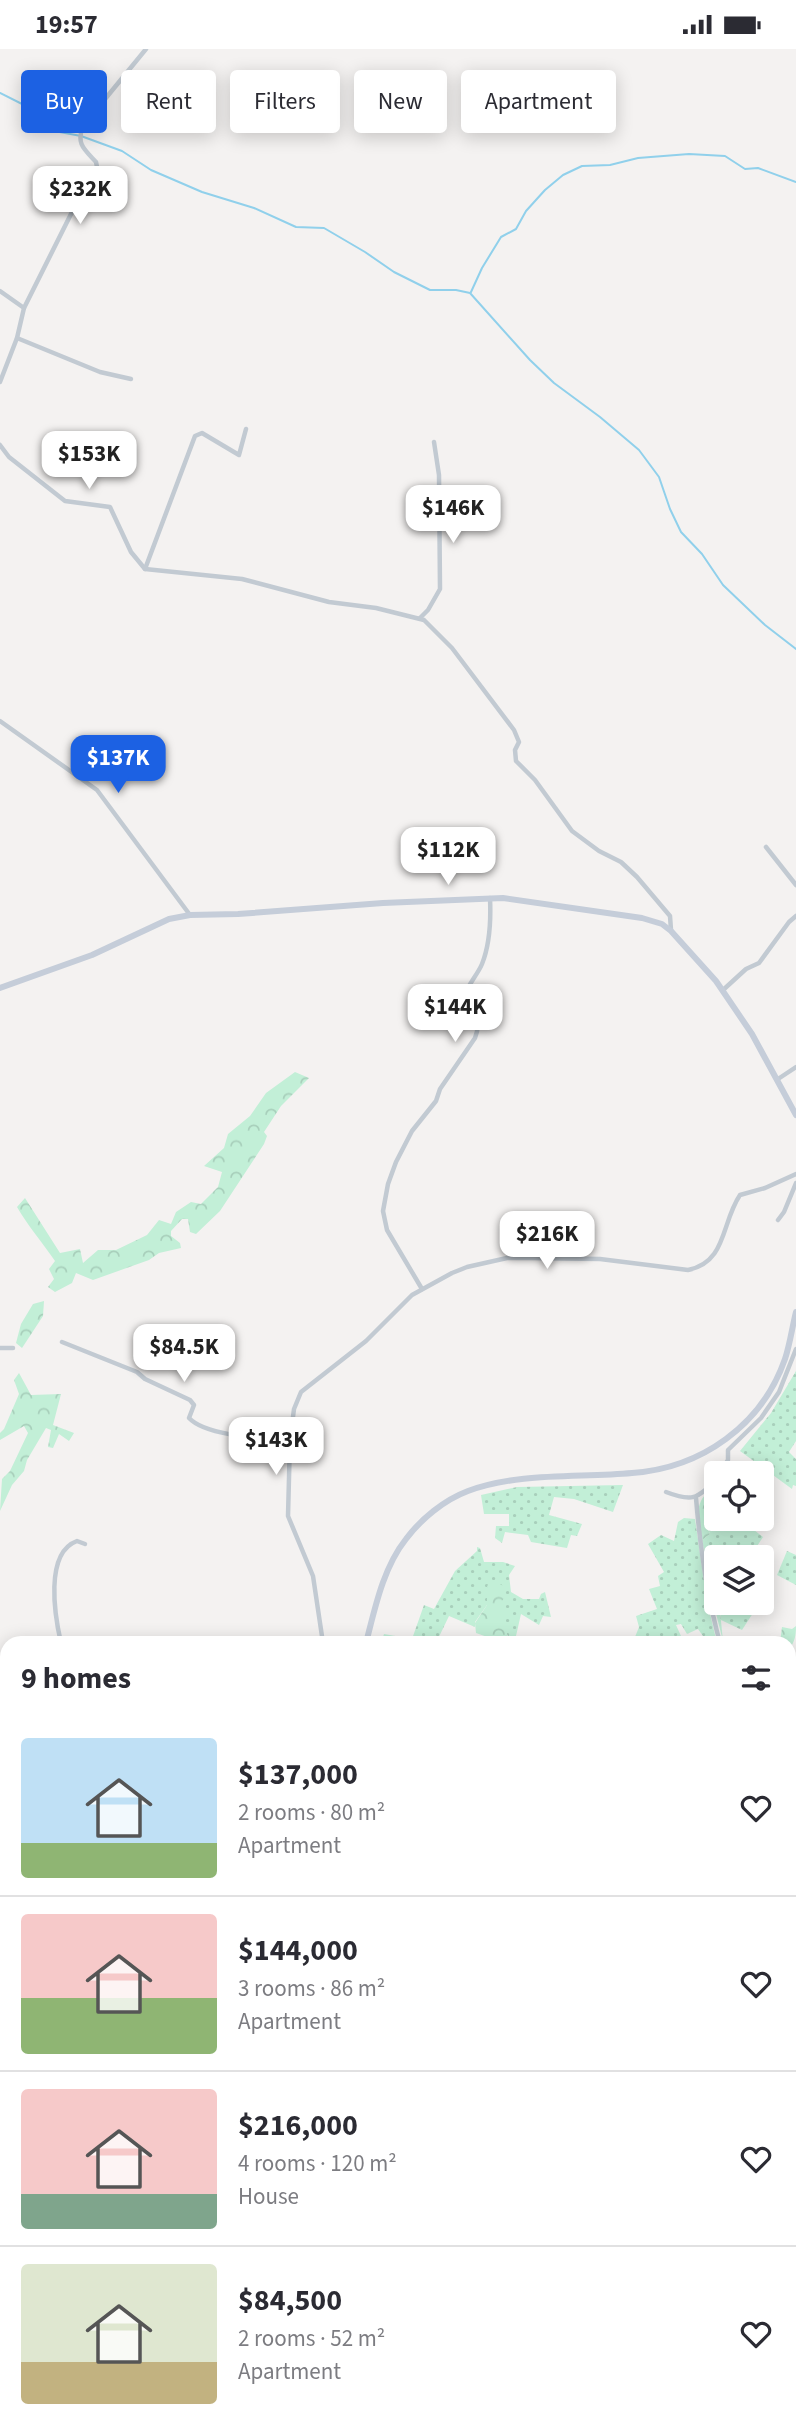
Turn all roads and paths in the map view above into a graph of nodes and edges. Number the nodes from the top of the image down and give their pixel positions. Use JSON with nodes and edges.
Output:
{"nodes":[{"id":1,"x":146,"y":49,"type":"edge"},
{"id":2,"x":0,"y":291,"type":"edge"},
{"id":3,"x":24,"y":308,"type":"junction"},
{"id":4,"x":17,"y":338,"type":"junction"},
{"id":5,"x":131,"y":379,"type":"dead end"},
{"id":6,"x":0,"y":382,"type":"edge"},
{"id":7,"x":246,"y":429,"type":"dead end"},
{"id":8,"x":434,"y":442,"type":"dead end"},
{"id":9,"x":0,"y":445,"type":"edge"},
{"id":10,"x":145,"y":569,"type":"junction"},
{"id":11,"x":419,"y":618,"type":"junction"},
{"id":12,"x":0,"y":722,"type":"edge"},
{"id":13,"x":766,"y":847,"type":"dead end"},
{"id":14,"x":796,"y":885,"type":"edge"},
{"id":15,"x":490,"y":898,"type":"junction"},
{"id":16,"x":190,"y":915,"type":"junction"},
{"id":17,"x":796,"y":916,"type":"edge"},
{"id":18,"x":671,"y":931,"type":"junction"},
{"id":19,"x":0,"y":988,"type":"edge"},
{"id":20,"x":723,"y":991,"type":"junction"},
{"id":21,"x":796,"y":1067,"type":"edge"},
{"id":22,"x":778,"y":1079,"type":"junction"},
{"id":23,"x":796,"y":1115,"type":"edge"},
{"id":24,"x":796,"y":1174,"type":"edge"},
{"id":25,"x":796,"y":1184,"type":"edge"},
{"id":26,"x":778,"y":1220,"type":"dead end"},
{"id":27,"x":422,"y":1289,"type":"junction"},
{"id":28,"x":796,"y":1312,"type":"edge"},
{"id":29,"x":62,"y":1342,"type":"dead end"},
{"id":30,"x":0,"y":1348,"type":"edge"},
{"id":31,"x":13,"y":1348,"type":"dead end"},
{"id":32,"x":796,"y":1349,"type":"edge"},
{"id":33,"x":290,"y":1440,"type":"junction"},
{"id":34,"x":722,"y":1443,"type":"junction"},
{"id":35,"x":728,"y":1450,"type":"junction"},
{"id":36,"x":727,"y":1461,"type":"edge"},
{"id":37,"x":704,"y":1491,"type":"edge"},
{"id":38,"x":666,"y":1492,"type":"dead end"},
{"id":39,"x":696,"y":1498,"type":"junction"},
{"id":40,"x":85,"y":1543,"type":"dead end"},
{"id":41,"x":60,"y":1636,"type":"edge"},
{"id":42,"x":322,"y":1636,"type":"edge"},
{"id":43,"x":368,"y":1636,"type":"edge"},
{"id":44,"x":718,"y":1636,"type":"edge"}],
"edges":[{"from":1,"to":3,"type":"street"},
{"from":2,"to":3,"type":"street"},
{"from":3,"to":4,"type":"street"},
{"from":4,"to":5,"type":"street"},
{"from":4,"to":6,"type":"street"},
{"from":7,"to":10,"type":"street"},
{"from":8,"to":11,"type":"street"},
{"from":9,"to":10,"type":"street"},
{"from":10,"to":11,"type":"street"},
{"from":11,"to":18,"type":"street"},
{"from":12,"to":16,"type":"street"},
{"from":13,"to":14,"type":"street"},
{"from":15,"to":16,"type":"street"},
{"from":15,"to":18,"type":"street"},
{"from":15,"to":27,"type":"street"},
{"from":16,"to":19,"type":"street"},
{"from":17,"to":20,"type":"street"},
{"from":18,"to":20,"type":"street"},
{"from":20,"to":22,"type":"street"},
{"from":21,"to":22,"type":"street"},
{"from":22,"to":23,"type":"street"},
{"from":24,"to":27,"type":"street"},
{"from":25,"to":26,"type":"street"},
{"from":27,"to":33,"type":"street"},
{"from":28,"to":34,"type":"street"},
{"from":29,"to":33,"type":"street"},
{"from":30,"to":31,"type":"street"},
{"from":32,"to":35,"type":"street"},
{"from":33,"to":42,"type":"street"},
{"from":34,"to":35,"type":"street"},
{"from":34,"to":43,"type":"street"},
{"from":35,"to":36,"type":"street"},
{"from":37,"to":39,"type":"street"},
{"from":38,"to":39,"type":"street"},
{"from":39,"to":44,"type":"street"},
{"from":40,"to":41,"type":"street"}]}
